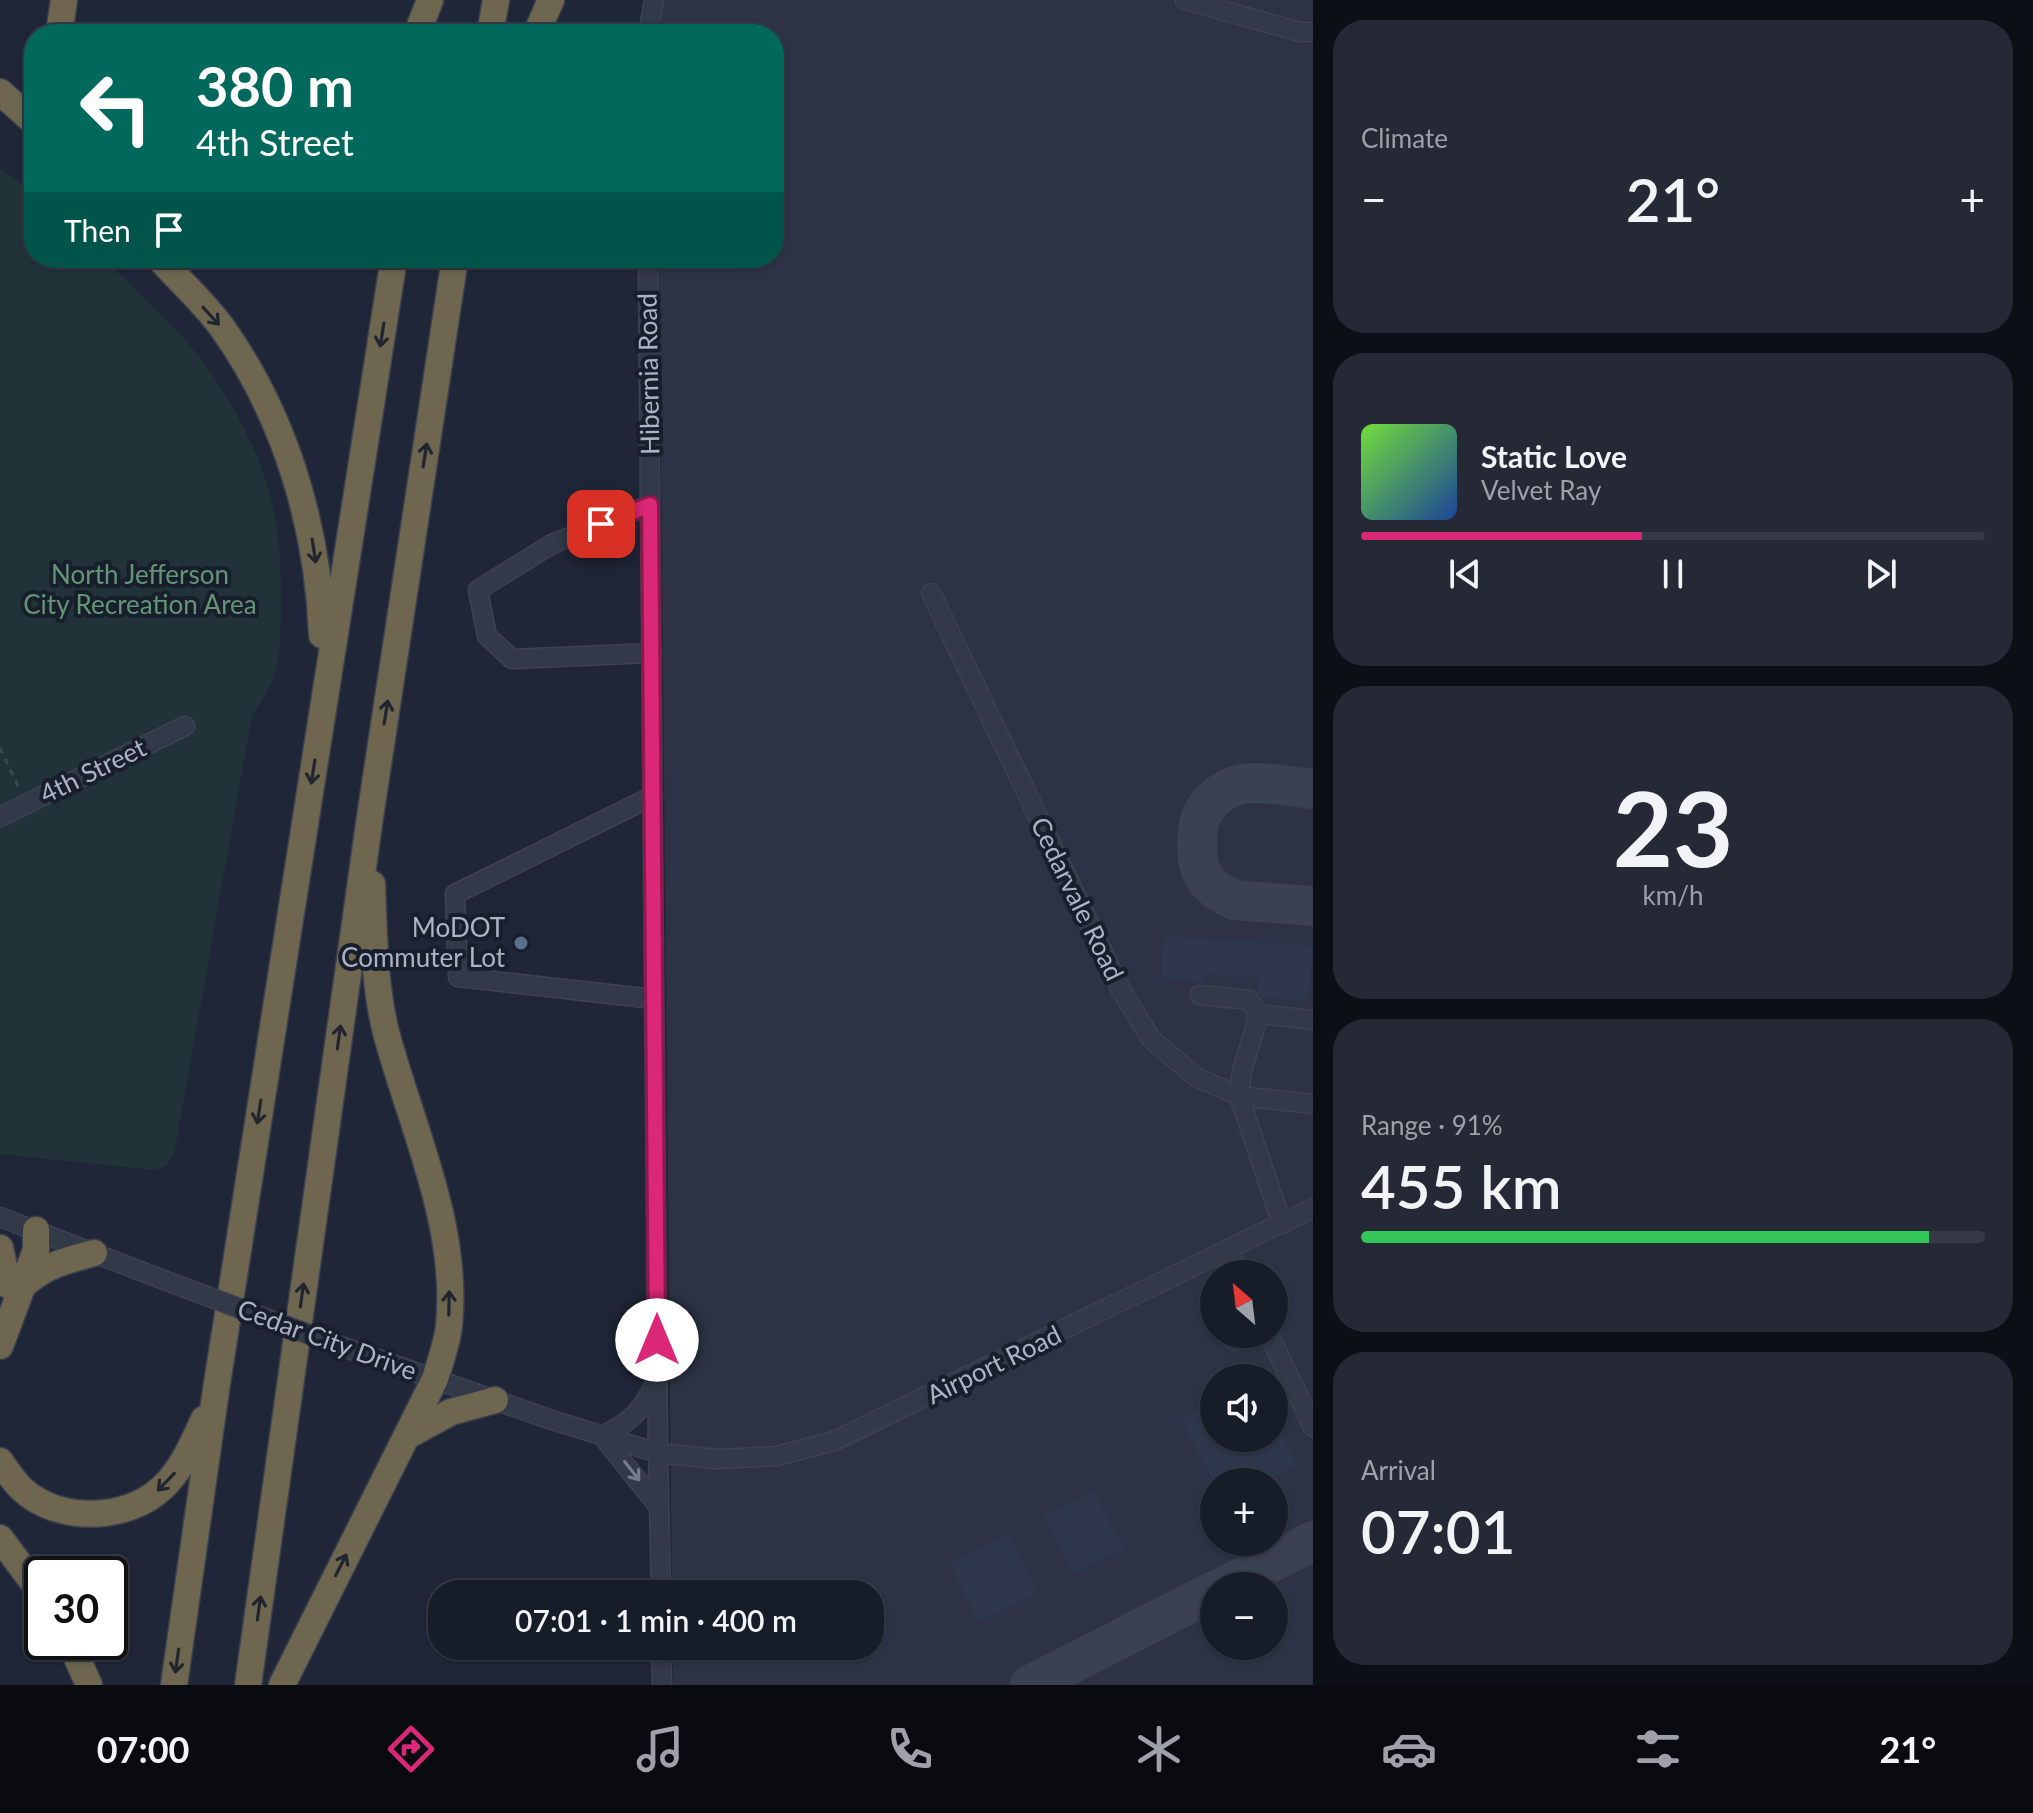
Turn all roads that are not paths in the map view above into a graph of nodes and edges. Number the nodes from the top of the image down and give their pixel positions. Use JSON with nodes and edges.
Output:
{"nodes":[{"id":1,"x":64,"y":0,"type":"edge"},
{"id":2,"x":433,"y":0,"type":"edge"},
{"id":3,"x":496,"y":0,"type":"edge"},
{"id":4,"x":551,"y":0,"type":"edge"},
{"id":5,"x":654,"y":0,"type":"edge"},
{"id":6,"x":1185,"y":0,"type":"edge"},
{"id":7,"x":60,"y":24,"type":"edge"},
{"id":8,"x":422,"y":24,"type":"edge"},
{"id":9,"x":431,"y":24,"type":"edge"},
{"id":10,"x":492,"y":24,"type":"edge"},
{"id":11,"x":540,"y":24,"type":"edge"},
{"id":12,"x":650,"y":24,"type":"edge"},
{"id":13,"x":1313,"y":32,"type":"edge"},
{"id":14,"x":0,"y":92,"type":"edge"},
{"id":15,"x":24,"y":113,"type":"edge"},
{"id":16,"x":168,"y":268,"type":"edge"},
{"id":17,"x":392,"y":268,"type":"edge"},
{"id":18,"x":453,"y":268,"type":"edge"},
{"id":19,"x":648,"y":268,"type":"edge"},
{"id":20,"x":650,"y":505,"type":"junction"},
{"id":21,"x":931,"y":593,"type":"dead end"},
{"id":22,"x":652,"y":653,"type":"junction"},
{"id":23,"x":325,"y":695,"type":"junction"},
{"id":24,"x":185,"y":726,"type":"dead end"},
{"id":25,"x":653,"y":796,"type":"junction"},
{"id":26,"x":0,"y":817,"type":"edge"},
{"id":27,"x":370,"y":817,"type":"junction"},
{"id":28,"x":1200,"y":995,"type":"dead end"},
{"id":29,"x":654,"y":999,"type":"junction"},
{"id":30,"x":1259,"y":1014,"type":"junction"},
{"id":31,"x":1313,"y":1020,"type":"edge"},
{"id":32,"x":1239,"y":1096,"type":"junction"},
{"id":33,"x":1313,"y":1104,"type":"edge"},
{"id":34,"x":1313,"y":1208,"type":"edge"},
{"id":35,"x":0,"y":1217,"type":"edge"},
{"id":36,"x":1282,"y":1224,"type":"junction"},
{"id":37,"x":36,"y":1230,"type":"junction"},
{"id":38,"x":0,"y":1248,"type":"edge"},
{"id":39,"x":1228,"y":1249,"type":"junction"},
{"id":40,"x":94,"y":1253,"type":"junction"},
{"id":41,"x":1233,"y":1260,"type":"edge"},
{"id":42,"x":10,"y":1292,"type":"edge"},
{"id":43,"x":0,"y":1346,"type":"edge"},
{"id":44,"x":1276,"y":1348,"type":"edge"},
{"id":45,"x":435,"y":1379,"type":"junction"},
{"id":46,"x":657,"y":1380,"type":"junction"},
{"id":47,"x":216,"y":1390,"type":"junction"},
{"id":48,"x":495,"y":1400,"type":"junction"},
{"id":49,"x":1313,"y":1427,"type":"edge"},
{"id":50,"x":407,"y":1436,"type":"junction"},
{"id":51,"x":602,"y":1436,"type":"junction"},
{"id":52,"x":658,"y":1453,"type":"junction"},
{"id":53,"x":0,"y":1461,"type":"edge"},
{"id":54,"x":660,"y":1508,"type":"junction"},
{"id":55,"x":0,"y":1538,"type":"edge"},
{"id":56,"x":24,"y":1570,"type":"edge"},
{"id":57,"x":661,"y":1580,"type":"edge"},
{"id":58,"x":78,"y":1660,"type":"edge"},
{"id":59,"x":661,"y":1660,"type":"edge"},
{"id":60,"x":89,"y":1685,"type":"edge"},
{"id":61,"x":174,"y":1685,"type":"edge"},
{"id":62,"x":248,"y":1685,"type":"edge"},
{"id":63,"x":282,"y":1685,"type":"edge"},
{"id":64,"x":662,"y":1685,"type":"edge"}],
"edges":[{"from":1,"to":7,"type":"highway"},
{"from":2,"to":8,"type":"highway"},
{"from":2,"to":9,"type":"highway"},
{"from":3,"to":10,"type":"highway"},
{"from":4,"to":11,"type":"highway"},
{"from":5,"to":12,"type":"street"},
{"from":6,"to":13,"type":"street"},
{"from":14,"to":15,"type":"highway"},
{"from":16,"to":23,"type":"highway","one_way":true},
{"from":17,"to":23,"type":"highway","one_way":true},
{"from":27,"to":18,"type":"highway","one_way":true},
{"from":19,"to":20,"type":"street","name":"Hibernia Road"},
{"from":20,"to":22,"type":"street","name":"Hibernia Road"},
{"from":20,"to":22,"type":"street"},
{"from":21,"to":32,"type":"street","name":"Cedarvale Road"},
{"from":22,"to":25,"type":"street","name":"Hibernia Road"},
{"from":23,"to":47,"type":"highway","one_way":true},
{"from":24,"to":26,"type":"street","name":"4th Street"},
{"from":25,"to":29,"type":"street","name":"Hibernia Road"},
{"from":25,"to":29,"type":"street"},
{"from":45,"to":27,"type":"highway","one_way":true},
{"from":62,"to":27,"type":"highway","one_way":true},
{"from":28,"to":30,"type":"street"},
{"from":29,"to":46,"type":"street","name":"Hibernia Road"},
{"from":30,"to":31,"type":"street"},
{"from":30,"to":32,"type":"street"},
{"from":32,"to":33,"type":"street","name":"Cedarvale Road"},
{"from":32,"to":36,"type":"street"},
{"from":34,"to":36,"type":"street","name":"Airport Road"},
{"from":35,"to":37,"type":"street","name":"Cedar City Drive"},
{"from":36,"to":39,"type":"street","name":"Airport Road"},
{"from":37,"to":40,"type":"street","name":"Cedar City Drive"},
{"from":37,"to":42,"type":"highway"},
{"from":38,"to":42,"type":"highway"},
{"from":39,"to":41,"type":"street"},
{"from":39,"to":52,"type":"street","name":"Airport Road"},
{"from":40,"to":42,"type":"highway"},
{"from":40,"to":45,"type":"street","name":"Cedar City Drive","bridge":true},
{"from":42,"to":43,"type":"highway"},
{"from":44,"to":49,"type":"street"},
{"from":45,"to":48,"type":"street","name":"Cedar City Drive"},
{"from":45,"to":50,"type":"highway"},
{"from":46,"to":51,"type":"street"},
{"from":46,"to":52,"type":"street","name":"Hibernia Road"},
{"from":47,"to":53,"type":"highway","one_way":true},
{"from":47,"to":61,"type":"highway","one_way":true},
{"from":48,"to":50,"type":"highway"},
{"from":48,"to":51,"type":"street","name":"Cedar City Drive"},
{"from":63,"to":50,"type":"highway","one_way":true},
{"from":51,"to":52,"type":"street","name":"Cedar City Drive"},
{"from":51,"to":54,"type":"street","one_way":true},
{"from":52,"to":54,"type":"street","name":"Hibernia Road"},
{"from":54,"to":57,"type":"street","name":"Hibernia Road"},
{"from":55,"to":56,"type":"highway"},
{"from":58,"to":60,"type":"highway"},
{"from":59,"to":64,"type":"street"}]}
